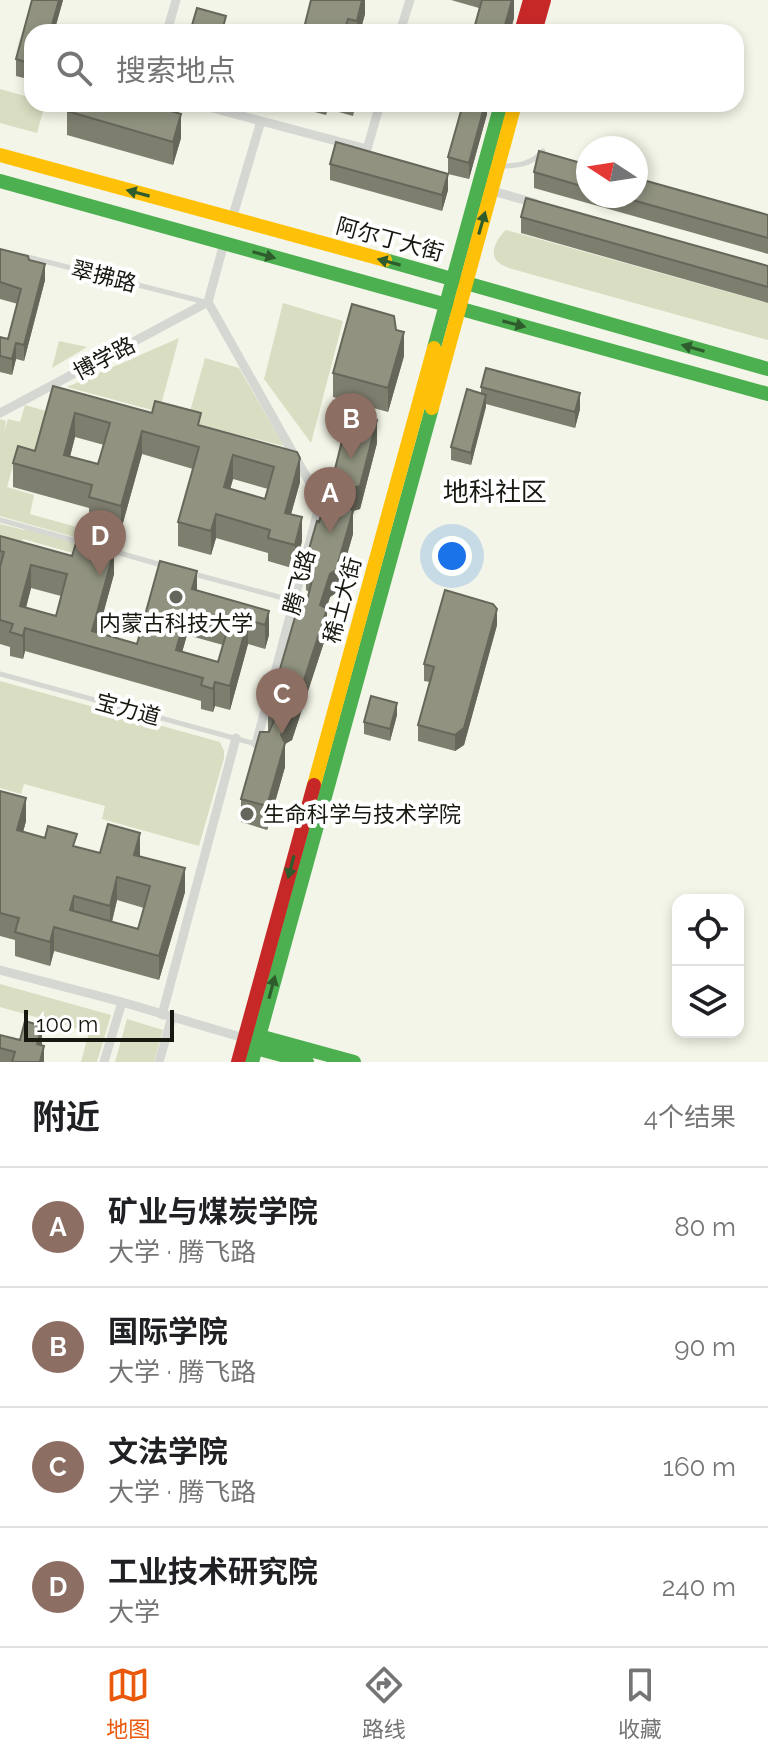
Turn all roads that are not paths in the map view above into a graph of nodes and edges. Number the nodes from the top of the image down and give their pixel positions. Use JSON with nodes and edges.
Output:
{"nodes":[{"id":1,"x":176,"y":0,"type":"edge"},
{"id":2,"x":410,"y":0,"type":"edge"},
{"id":3,"x":530,"y":0,"type":"edge"},
{"id":4,"x":544,"y":0,"type":"edge"},
{"id":5,"x":169,"y":24,"type":"edge"},
{"id":6,"x":402,"y":24,"type":"edge"},
{"id":7,"x":523,"y":24,"type":"edge"},
{"id":8,"x":537,"y":24,"type":"edge"},
{"id":9,"x":227,"y":112,"type":"edge"},
{"id":10,"x":378,"y":112,"type":"edge"},
{"id":11,"x":499,"y":112,"type":"edge"},
{"id":12,"x":513,"y":112,"type":"edge"},
{"id":13,"x":261,"y":121,"type":"junction"},
{"id":14,"x":543,"y":151,"type":"edge"},
{"id":15,"x":0,"y":155,"type":"edge"},
{"id":16,"x":498,"y":166,"type":"junction"},
{"id":17,"x":0,"y":181,"type":"edge"},
{"id":18,"x":496,"y":192,"type":"dead end"},
{"id":19,"x":545,"y":206,"type":"edge"},
{"id":20,"x":232,"y":219,"type":"junction"},
{"id":21,"x":224,"y":243,"type":"junction"},
{"id":22,"x":14,"y":254,"type":"edge"},
{"id":23,"x":459,"y":281,"type":"junction"},
{"id":24,"x":208,"y":302,"type":"junction"},
{"id":25,"x":452,"y":307,"type":"junction"},
{"id":26,"x":768,"y":369,"type":"edge"},
{"id":27,"x":768,"y":394,"type":"edge"},
{"id":28,"x":0,"y":413,"type":"edge"},
{"id":29,"x":0,"y":520,"type":"edge"},
{"id":30,"x":88,"y":545,"type":"edge"},
{"id":31,"x":103,"y":549,"type":"edge"},
{"id":32,"x":176,"y":569,"type":"edge"},
{"id":33,"x":191,"y":573,"type":"edge"},
{"id":34,"x":294,"y":601,"type":"junction"},
{"id":35,"x":0,"y":674,"type":"edge"},
{"id":36,"x":236,"y":738,"type":"junction"},
{"id":37,"x":256,"y":744,"type":"joint"},
{"id":38,"x":0,"y":970,"type":"edge"},
{"id":39,"x":122,"y":1002,"type":"junction"},
{"id":40,"x":167,"y":1016,"type":"junction"},
{"id":41,"x":257,"y":1049,"type":"edge"},
{"id":42,"x":104,"y":1062,"type":"edge"},
{"id":43,"x":159,"y":1062,"type":"edge"},
{"id":44,"x":238,"y":1062,"type":"edge"},
{"id":45,"x":307,"y":1062,"type":"edge"},
{"id":46,"x":354,"y":1062,"type":"edge"}],
"edges":[{"from":1,"to":5,"type":"street"},
{"from":2,"to":6,"type":"street"},
{"from":3,"to":7,"type":"main road"},
{"from":4,"to":8,"type":"main road"},
{"from":9,"to":13,"type":"street"},
{"from":10,"to":13,"type":"street"},
{"from":11,"to":23,"type":"main road","name":"稀土大街"},
{"from":12,"to":16,"type":"main road","name":"稀土大街"},
{"from":13,"to":20,"type":"street"},
{"from":14,"to":16,"type":"lane"},
{"from":20,"to":15,"type":"main road","name":"阿尔丁大街","one_way":true},
{"from":23,"to":16,"type":"main road","name":"稀土大街","one_way":true},
{"from":17,"to":21,"type":"main road"},
{"from":18,"to":19,"type":"street"},
{"from":23,"to":20,"type":"main road","name":"阿尔丁大街","one_way":true},
{"from":21,"to":24,"type":"street"},
{"from":21,"to":25,"type":"main road","one_way":true},
{"from":22,"to":24,"type":"lane","name":"翠拂路"},
{"from":23,"to":25,"type":"main road","name":"稀土大街"},
{"from":26,"to":23,"type":"main road","name":"阿尔丁大街","one_way":true},
{"from":24,"to":28,"type":"street","name":"博学路"},
{"from":24,"to":34,"type":"street","name":"腾飞路"},
{"from":25,"to":27,"type":"main road","one_way":true},
{"from":25,"to":41,"type":"main road","name":"稀土大街"},
{"from":29,"to":30,"type":"lane"},
{"from":31,"to":32,"type":"lane"},
{"from":33,"to":34,"type":"lane"},
{"from":34,"to":37,"type":"street","name":"腾飞路"},
{"from":35,"to":36,"type":"lane","name":"宝力道"},
{"from":36,"to":37,"type":"lane","name":"宝力道"},
{"from":36,"to":40,"type":"street"},
{"from":38,"to":39,"type":"street"},
{"from":39,"to":40,"type":"street"},
{"from":39,"to":42,"type":"street"},
{"from":40,"to":41,"type":"street"},
{"from":40,"to":43,"type":"street"},
{"from":41,"to":44,"type":"main road","name":"稀土大街"},
{"from":41,"to":45,"type":"main road"},
{"from":41,"to":46,"type":"main road"}]}
